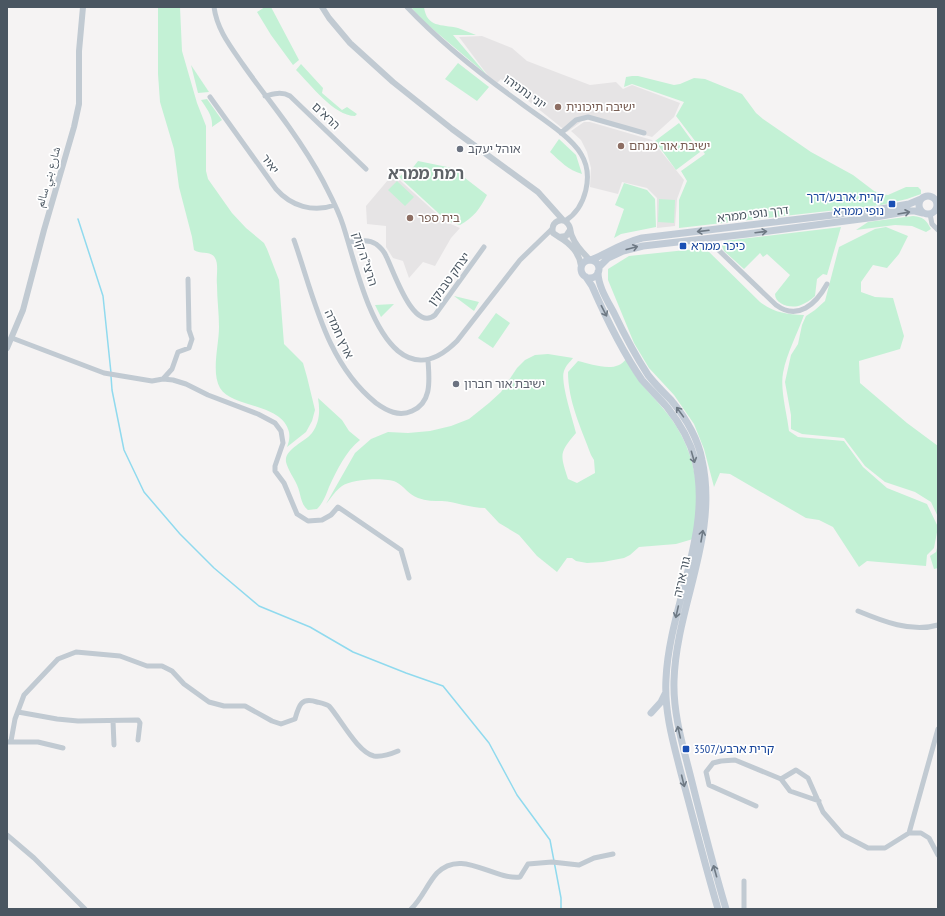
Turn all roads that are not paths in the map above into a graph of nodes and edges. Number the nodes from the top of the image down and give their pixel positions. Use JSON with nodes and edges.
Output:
{"nodes":[{"id":1,"x":83,"y":7,"type":"edge"},
{"id":2,"x":214,"y":7,"type":"edge"},
{"id":3,"x":322,"y":7,"type":"edge"},
{"id":4,"x":327,"y":7,"type":"edge"},
{"id":5,"x":407,"y":7,"type":"edge"},
{"id":6,"x":341,"y":32,"type":"junction"},
{"id":7,"x":265,"y":96,"type":"junction"},
{"id":8,"x":210,"y":97,"type":"dead end"},
{"id":9,"x":561,"y":133,"type":"junction"},
{"id":10,"x":644,"y":133,"type":"dead end"},
{"id":11,"x":366,"y":169,"type":"dead end"},
{"id":12,"x":543,"y":197,"type":"junction"},
{"id":13,"x":935,"y":197,"type":"edge"},
{"id":14,"x":921,"y":199,"type":"junction"},
{"id":15,"x":335,"y":204,"type":"junction"},
{"id":16,"x":932,"y":211,"type":"edge"},
{"id":17,"x":574,"y":213,"type":"junction"},
{"id":18,"x":564,"y":221,"type":"junction"},
{"id":19,"x":553,"y":227,"type":"junction"},
{"id":20,"x":570,"y":228,"type":"junction"},
{"id":21,"x":938,"y":230,"type":"edge"},
{"id":22,"x":557,"y":237,"type":"junction"},
{"id":23,"x":719,"y":237,"type":"junction"},
{"id":24,"x":707,"y":239,"type":"junction"},
{"id":25,"x":294,"y":240,"type":"dead end"},
{"id":26,"x":349,"y":242,"type":"junction"},
{"id":27,"x":537,"y":243,"type":"junction"},
{"id":28,"x":484,"y":247,"type":"dead end"},
{"id":29,"x":718,"y":251,"type":"junction"},
{"id":30,"x":590,"y":260,"type":"junction"},
{"id":31,"x":581,"y":266,"type":"junction"},
{"id":32,"x":598,"y":269,"type":"junction"},
{"id":33,"x":586,"y":277,"type":"junction"},
{"id":34,"x":188,"y":279,"type":"dead end"},
{"id":35,"x":826,"y":284,"type":"dead end"},
{"id":36,"x":12,"y":338,"type":"junction"},
{"id":37,"x":7,"y":348,"type":"edge"},
{"id":38,"x":428,"y":360,"type":"junction"},
{"id":39,"x":163,"y":379,"type":"junction"},
{"id":40,"x":409,"y":578,"type":"dead end"},
{"id":41,"x":858,"y":610,"type":"dead end"},
{"id":42,"x":938,"y":625,"type":"edge"},
{"id":43,"x":666,"y":690,"type":"junction"},
{"id":44,"x":18,"y":712,"type":"junction"},
{"id":45,"x":651,"y":713,"type":"dead end"},
{"id":46,"x":113,"y":721,"type":"junction"},
{"id":47,"x":938,"y":730,"type":"edge"},
{"id":48,"x":138,"y":740,"type":"dead end"},
{"id":49,"x":9,"y":741,"type":"edge"},
{"id":50,"x":114,"y":745,"type":"dead end"},
{"id":51,"x":63,"y":748,"type":"dead end"},
{"id":52,"x":398,"y":751,"type":"dead end"},
{"id":53,"x":780,"y":779,"type":"junction"},
{"id":54,"x":819,"y":801,"type":"junction"},
{"id":55,"x":756,"y":806,"type":"dead end"},
{"id":56,"x":909,"y":833,"type":"junction"},
{"id":57,"x":7,"y":835,"type":"edge"},
{"id":58,"x":613,"y":854,"type":"dead end"},
{"id":59,"x":938,"y":856,"type":"edge"},
{"id":60,"x":744,"y":881,"type":"dead end"},
{"id":61,"x":85,"y":909,"type":"edge"},
{"id":62,"x":411,"y":909,"type":"edge"},
{"id":63,"x":718,"y":909,"type":"edge"},
{"id":64,"x":726,"y":909,"type":"edge"},
{"id":65,"x":744,"y":909,"type":"edge"}],
"edges":[{"from":1,"to":36,"type":"street","name":"شارع بني سالم"},
{"from":2,"to":7,"type":"street","name":"הרצי\"ה קוק"},
{"from":3,"to":6,"type":"street"},
{"from":4,"to":6,"type":"street"},
{"from":5,"to":9,"type":"street","name":"יוני נתניהו"},
{"from":6,"to":12,"type":"street"},
{"from":7,"to":11,"type":"street","name":"הרא\"ם"},
{"from":7,"to":15,"type":"street","name":"הרצי\"ה קוק"},
{"from":8,"to":15,"type":"street","name":"יאיר"},
{"from":9,"to":10,"type":"street"},
{"from":9,"to":17,"type":"street","name":"יוני נתניהו"},
{"from":12,"to":18,"type":"street"},
{"from":12,"to":19,"type":"street"},
{"from":13,"to":14,"type":"main road","name":"דרך נופי ממרא"},
{"from":13,"to":16,"type":"main road"},
{"from":14,"to":16,"type":"main road"},
{"from":14,"to":30,"type":"main road","name":"דרך נופי ממרא","one_way":true},
{"from":15,"to":26,"type":"street","name":"הרצי\"ה קוק"},
{"from":16,"to":21,"type":"street"},
{"from":23,"to":16,"type":"main road","name":"דרך נופי ממרא","one_way":true},
{"from":17,"to":18,"type":"street"},
{"from":17,"to":20,"type":"street"},
{"from":18,"to":19,"type":"street"},
{"from":18,"to":20,"type":"street"},
{"from":19,"to":22,"type":"street"},
{"from":19,"to":27,"type":"street"},
{"from":20,"to":22,"type":"street"},
{"from":20,"to":30,"type":"street"},
{"from":22,"to":27,"type":"street"},
{"from":22,"to":31,"type":"street"},
{"from":23,"to":24,"type":"main road","name":"דרך נופי ממרא"},
{"from":23,"to":29,"type":"street"},
{"from":24,"to":29,"type":"street"},
{"from":32,"to":24,"type":"main road","name":"דרך נופי ממרא","one_way":true},
{"from":25,"to":38,"type":"street","name":"ארץ חמדה"},
{"from":26,"to":28,"type":"street","name":"יצחק טבנקין"},
{"from":26,"to":38,"type":"street","name":"הרצי\"ה קוק"},
{"from":27,"to":38,"type":"street"},
{"from":29,"to":35,"type":"street"},
{"from":30,"to":31,"type":"main road"},
{"from":30,"to":32,"type":"main road"},
{"from":31,"to":33,"type":"main road"},
{"from":32,"to":33,"type":"main road"},
{"from":64,"to":32,"type":"main road","name":"גור אריה","one_way":true},
{"from":33,"to":43,"type":"main road","name":"גור אריה","one_way":true},
{"from":34,"to":39,"type":"street"},
{"from":36,"to":37,"type":"street","name":"شارع بني سالم"},
{"from":36,"to":39,"type":"street"},
{"from":39,"to":40,"type":"street"},
{"from":41,"to":42,"type":"street"},
{"from":43,"to":45,"type":"main road"},
{"from":43,"to":63,"type":"main road","name":"גור אריה","one_way":true},
{"from":44,"to":46,"type":"street"},
{"from":44,"to":49,"type":"street"},
{"from":44,"to":52,"type":"street"},
{"from":46,"to":48,"type":"street"},
{"from":46,"to":50,"type":"street"},
{"from":47,"to":56,"type":"street"},
{"from":49,"to":51,"type":"street"},
{"from":53,"to":54,"type":"street"},
{"from":53,"to":54,"type":"street"},
{"from":53,"to":55,"type":"street"},
{"from":54,"to":56,"type":"street"},
{"from":56,"to":59,"type":"street"},
{"from":57,"to":61,"type":"street"},
{"from":58,"to":62,"type":"street"},
{"from":60,"to":65,"type":"street"}]}
